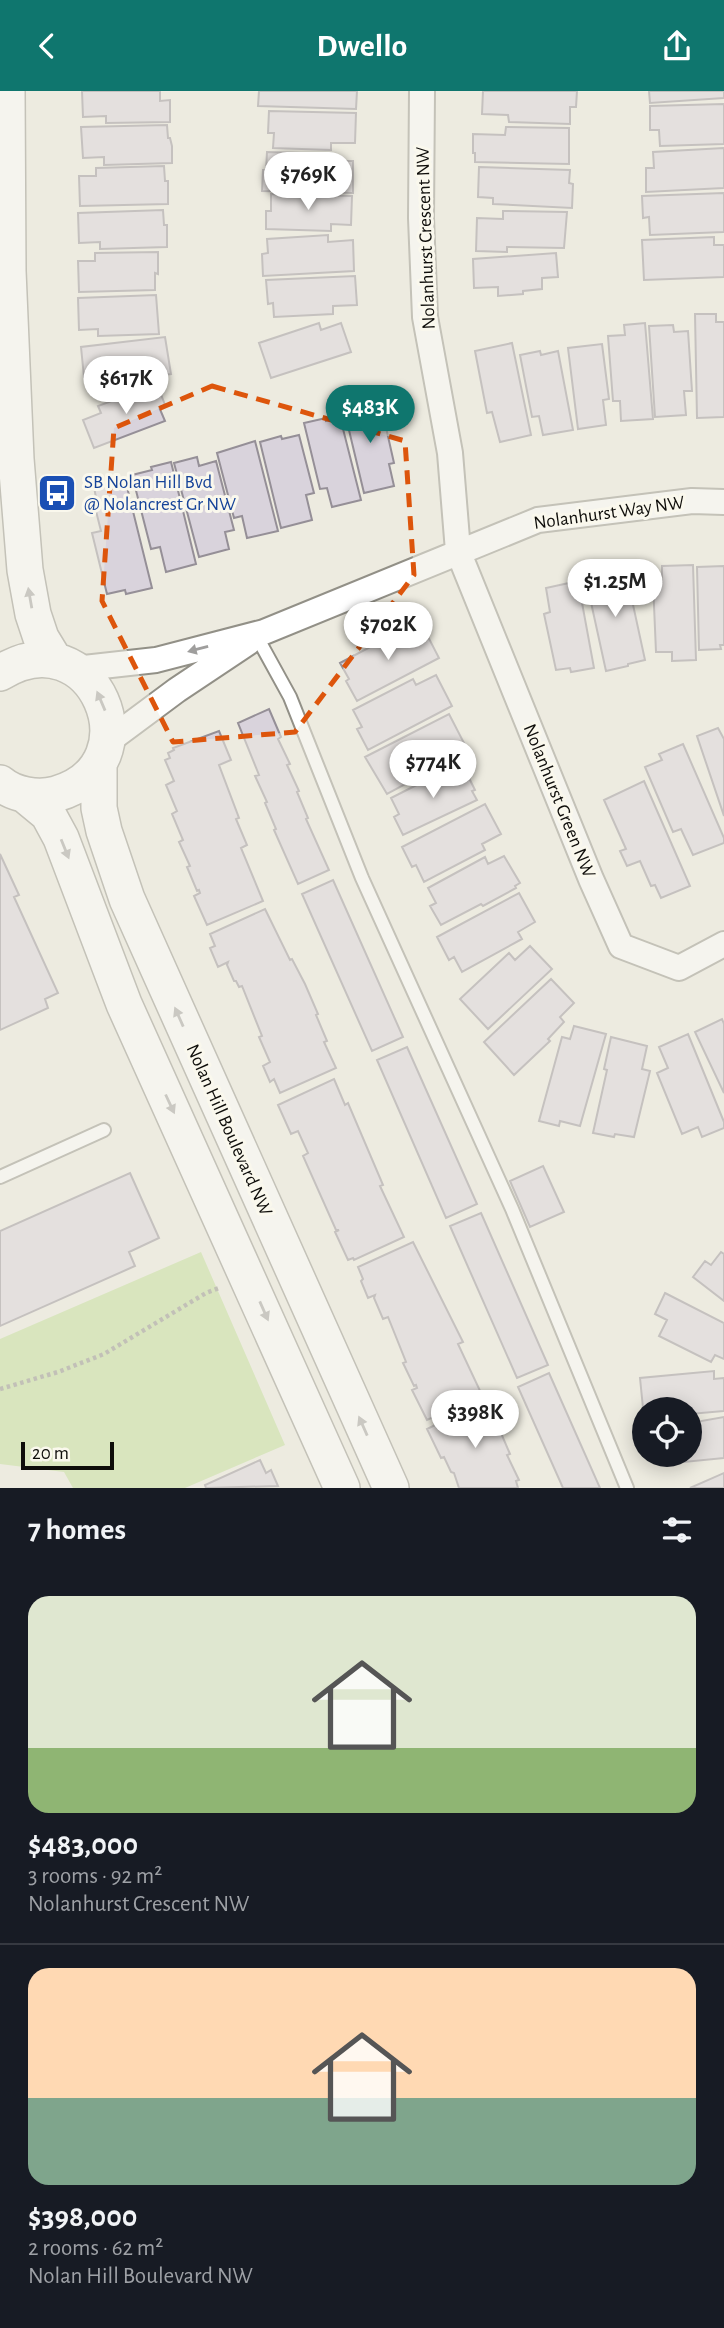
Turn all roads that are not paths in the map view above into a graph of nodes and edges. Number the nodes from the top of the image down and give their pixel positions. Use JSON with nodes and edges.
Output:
{"nodes":[{"id":1,"x":7,"y":91,"type":"edge"},
{"id":2,"x":422,"y":91,"type":"edge"},
{"id":3,"x":4,"y":271,"type":"edge"},
{"id":4,"x":724,"y":502,"type":"edge"},
{"id":5,"x":457,"y":551,"type":"junction"},
{"id":6,"x":261,"y":634,"type":"junction"},
{"id":7,"x":65,"y":665,"type":"junction"},
{"id":8,"x":0,"y":673,"type":"edge"},
{"id":9,"x":103,"y":753,"type":"junction"},
{"id":10,"x":7,"y":788,"type":"edge"},
{"id":11,"x":724,"y":944,"type":"edge"},
{"id":12,"x":104,"y":1130,"type":"dead end"},
{"id":13,"x":0,"y":1177,"type":"edge"},
{"id":14,"x":342,"y":1488,"type":"edge"},
{"id":15,"x":391,"y":1488,"type":"edge"},
{"id":16,"x":627,"y":1488,"type":"edge"}],
"edges":[{"from":1,"to":3,"type":"street"},
{"from":2,"to":5,"type":"street","name":"Nolanhurst Crescent NW"},
{"from":7,"to":3,"type":"street","one_way":true},
{"from":4,"to":5,"type":"street","name":"Nolanhurst Way NW"},
{"from":5,"to":6,"type":"street","name":"Nolanhurst Way NW"},
{"from":5,"to":11,"type":"street","name":"Nolanhurst Green NW"},
{"from":6,"to":7,"type":"street","name":"Nolanhurst Way NW","one_way":true},
{"from":6,"to":9,"type":"street","name":"Nolanhurst Way NW"},
{"from":6,"to":16,"type":"lane"},
{"from":7,"to":8,"type":"street"},
{"from":9,"to":7,"type":"street","name":"Nolan Hill Boulevard NW","one_way":true},
{"from":9,"to":10,"type":"street"},
{"from":15,"to":9,"type":"street","name":"Nolan Hill Boulevard NW","one_way":true},
{"from":10,"to":14,"type":"street","one_way":true},
{"from":12,"to":13,"type":"lane"}]}
